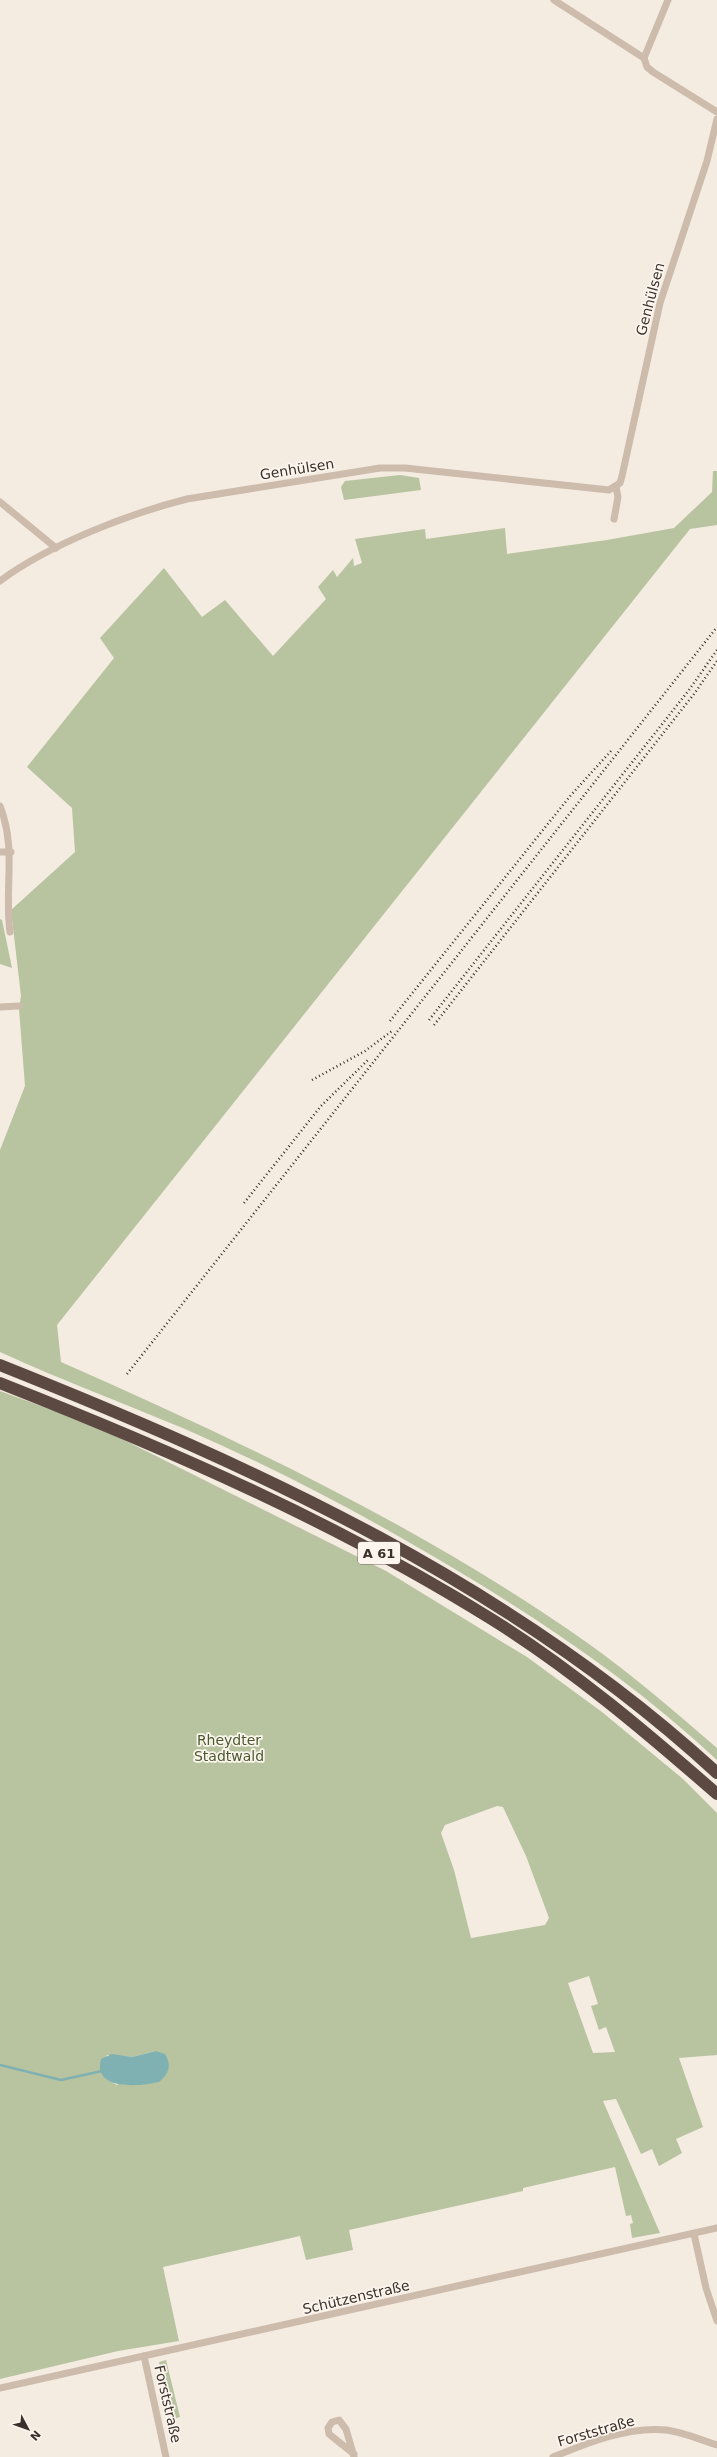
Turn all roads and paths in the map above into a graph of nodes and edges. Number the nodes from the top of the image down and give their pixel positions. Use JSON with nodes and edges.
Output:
{"nodes":[{"id":1,"x":554,"y":0,"type":"edge"},
{"id":2,"x":668,"y":0,"type":"edge"},
{"id":3,"x":644,"y":58,"type":"junction"},
{"id":4,"x":717,"y":113,"type":"edge"},
{"id":5,"x":717,"y":119,"type":"edge"},
{"id":6,"x":616,"y":487,"type":"junction"},
{"id":7,"x":0,"y":502,"type":"edge"},
{"id":8,"x":614,"y":519,"type":"dead end"},
{"id":9,"x":56,"y":548,"type":"junction"},
{"id":10,"x":0,"y":582,"type":"edge"},
{"id":11,"x":0,"y":806,"type":"edge"},
{"id":12,"x":0,"y":852,"type":"edge"},
{"id":13,"x":11,"y":852,"type":"junction"},
{"id":14,"x":10,"y":932,"type":"dead end"},
{"id":15,"x":19,"y":1006,"type":"dead end"},
{"id":16,"x":0,"y":1007,"type":"edge"},
{"id":17,"x":0,"y":1365,"type":"edge"},
{"id":18,"x":0,"y":1383,"type":"edge"},
{"id":19,"x":717,"y":1773,"type":"edge"},
{"id":20,"x":717,"y":1794,"type":"edge"},
{"id":21,"x":717,"y":2228,"type":"edge"},
{"id":22,"x":694,"y":2234,"type":"junction"},
{"id":23,"x":717,"y":2320,"type":"edge"},
{"id":24,"x":144,"y":2356,"type":"junction"},
{"id":25,"x":0,"y":2388,"type":"edge"},
{"id":26,"x":717,"y":2445,"type":"edge"},
{"id":27,"x":354,"y":2456,"type":"edge"},
{"id":28,"x":166,"y":2457,"type":"edge"},
{"id":29,"x":553,"y":2457,"type":"edge"}],
"edges":[{"from":1,"to":3,"type":"street"},
{"from":2,"to":3,"type":"street"},
{"from":3,"to":4,"type":"street"},
{"from":5,"to":6,"type":"street","name":"Genhülsen"},
{"from":6,"to":8,"type":"street","name":"Genhülsen"},
{"from":6,"to":9,"type":"street","name":"Genhülsen"},
{"from":7,"to":9,"type":"street"},
{"from":9,"to":10,"type":"street","name":"Genhülsen"},
{"from":11,"to":13,"type":"street"},
{"from":12,"to":13,"type":"street"},
{"from":13,"to":14,"type":"street"},
{"from":15,"to":16,"type":"street"},
{"from":17,"to":19,"type":"highway","number":"A 61"},
{"from":18,"to":20,"type":"highway","number":"A 61"},
{"from":21,"to":22,"type":"street","name":"Schützenstraße"},
{"from":22,"to":23,"type":"street"},
{"from":22,"to":24,"type":"street","name":"Schützenstraße"},
{"from":24,"to":25,"type":"street","name":"Schützenstraße"},
{"from":24,"to":28,"type":"street","name":"Forststraße"},
{"from":26,"to":29,"type":"street","name":"Forststraße"},
{"from":27,"to":27,"type":"street"}]}
